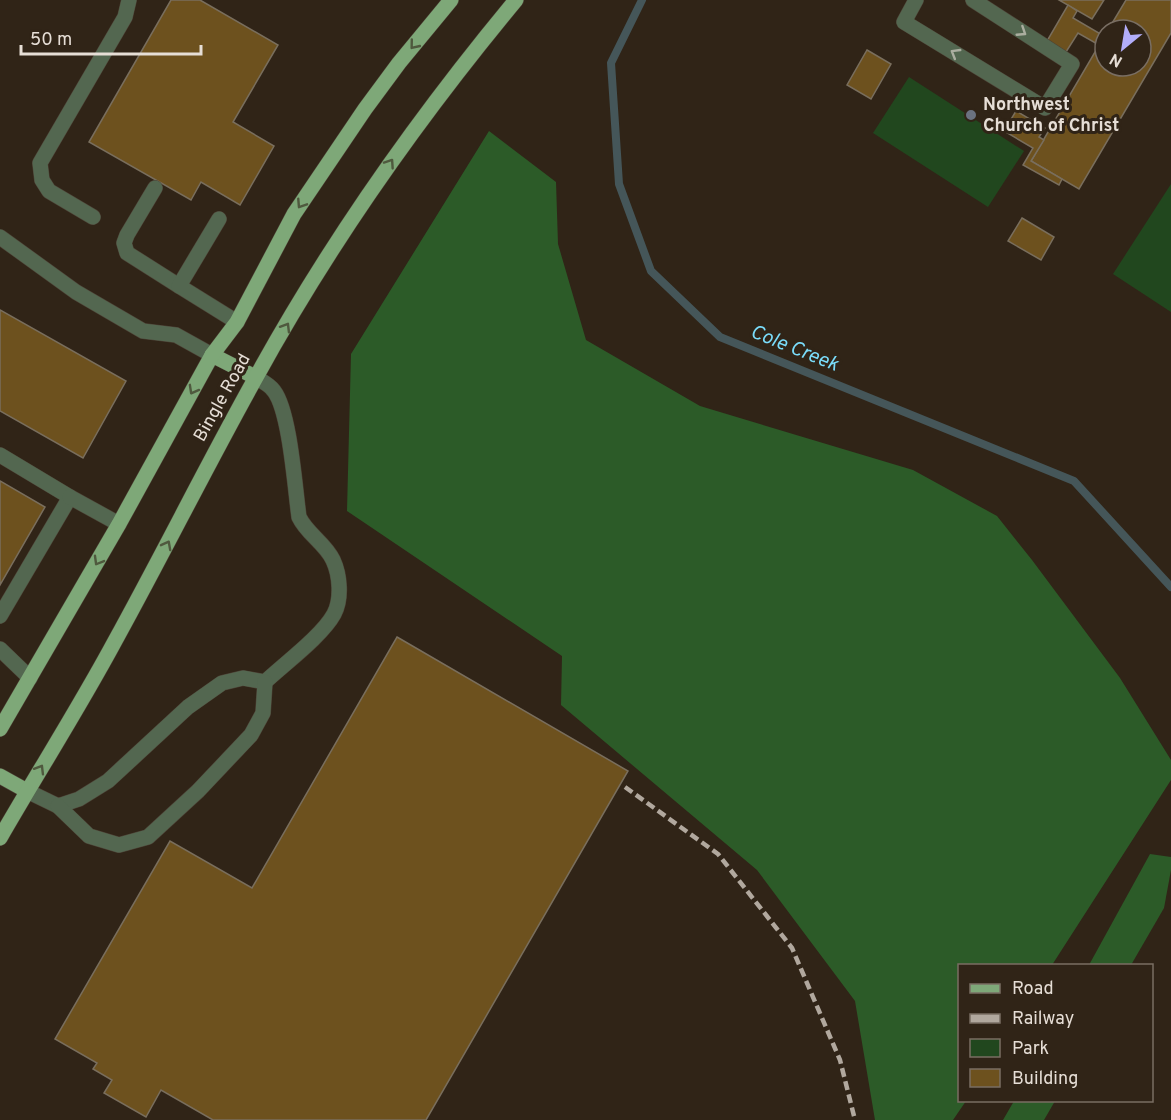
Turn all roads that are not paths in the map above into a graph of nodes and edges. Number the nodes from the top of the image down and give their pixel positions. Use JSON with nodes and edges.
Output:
{"nodes":[{"id":1,"x":129,"y":0,"type":"edge"},
{"id":2,"x":451,"y":0,"type":"edge"},
{"id":3,"x":516,"y":0,"type":"edge"},
{"id":4,"x":916,"y":0,"type":"edge"},
{"id":5,"x":973,"y":0,"type":"edge"},
{"id":6,"x":155,"y":188,"type":"dead end"},
{"id":7,"x":93,"y":217,"type":"dead end"},
{"id":8,"x":219,"y":219,"type":"dead end"},
{"id":9,"x":0,"y":237,"type":"edge"},
{"id":10,"x":179,"y":286,"type":"junction"},
{"id":11,"x":237,"y":322,"type":"junction"},
{"id":12,"x":212,"y":355,"type":"junction"},
{"id":13,"x":255,"y":377,"type":"junction"},
{"id":14,"x":0,"y":455,"type":"edge"},
{"id":15,"x":70,"y":497,"type":"junction"},
{"id":16,"x":119,"y":524,"type":"junction"},
{"id":17,"x":0,"y":616,"type":"edge"},
{"id":18,"x":0,"y":649,"type":"edge"},
{"id":19,"x":30,"y":678,"type":"junction"},
{"id":20,"x":265,"y":682,"type":"junction"},
{"id":21,"x":0,"y":729,"type":"edge"},
{"id":22,"x":0,"y":776,"type":"edge"},
{"id":23,"x":27,"y":791,"type":"junction"},
{"id":24,"x":58,"y":806,"type":"junction"},
{"id":25,"x":0,"y":838,"type":"edge"}],
"edges":[{"from":1,"to":7,"type":"lane"},
{"from":2,"to":11,"type":"main road","name":"Bingle Road","one_way":true},
{"from":13,"to":3,"type":"main road","name":"Bingle Road","one_way":true},
{"from":5,"to":4,"type":"lane","one_way":true},
{"from":6,"to":10,"type":"lane"},
{"from":8,"to":10,"type":"lane"},
{"from":9,"to":12,"type":"lane"},
{"from":10,"to":11,"type":"lane"},
{"from":11,"to":12,"type":"main road","name":"Bingle Road"},
{"from":12,"to":13,"type":"main road"},
{"from":12,"to":16,"type":"main road","name":"Bingle Road","one_way":true},
{"from":13,"to":20,"type":"lane"},
{"from":23,"to":13,"type":"main road","name":"Bingle Road","one_way":true},
{"from":14,"to":15,"type":"lane"},
{"from":15,"to":16,"type":"lane"},
{"from":15,"to":17,"type":"lane"},
{"from":16,"to":19,"type":"main road","name":"Bingle Road","one_way":true},
{"from":18,"to":19,"type":"lane"},
{"from":19,"to":21,"type":"main road","name":"Bingle Road"},
{"from":20,"to":24,"type":"lane"},
{"from":20,"to":24,"type":"lane"},
{"from":22,"to":23,"type":"main road"},
{"from":23,"to":24,"type":"lane"},
{"from":23,"to":25,"type":"main road","name":"Bingle Road"}]}
